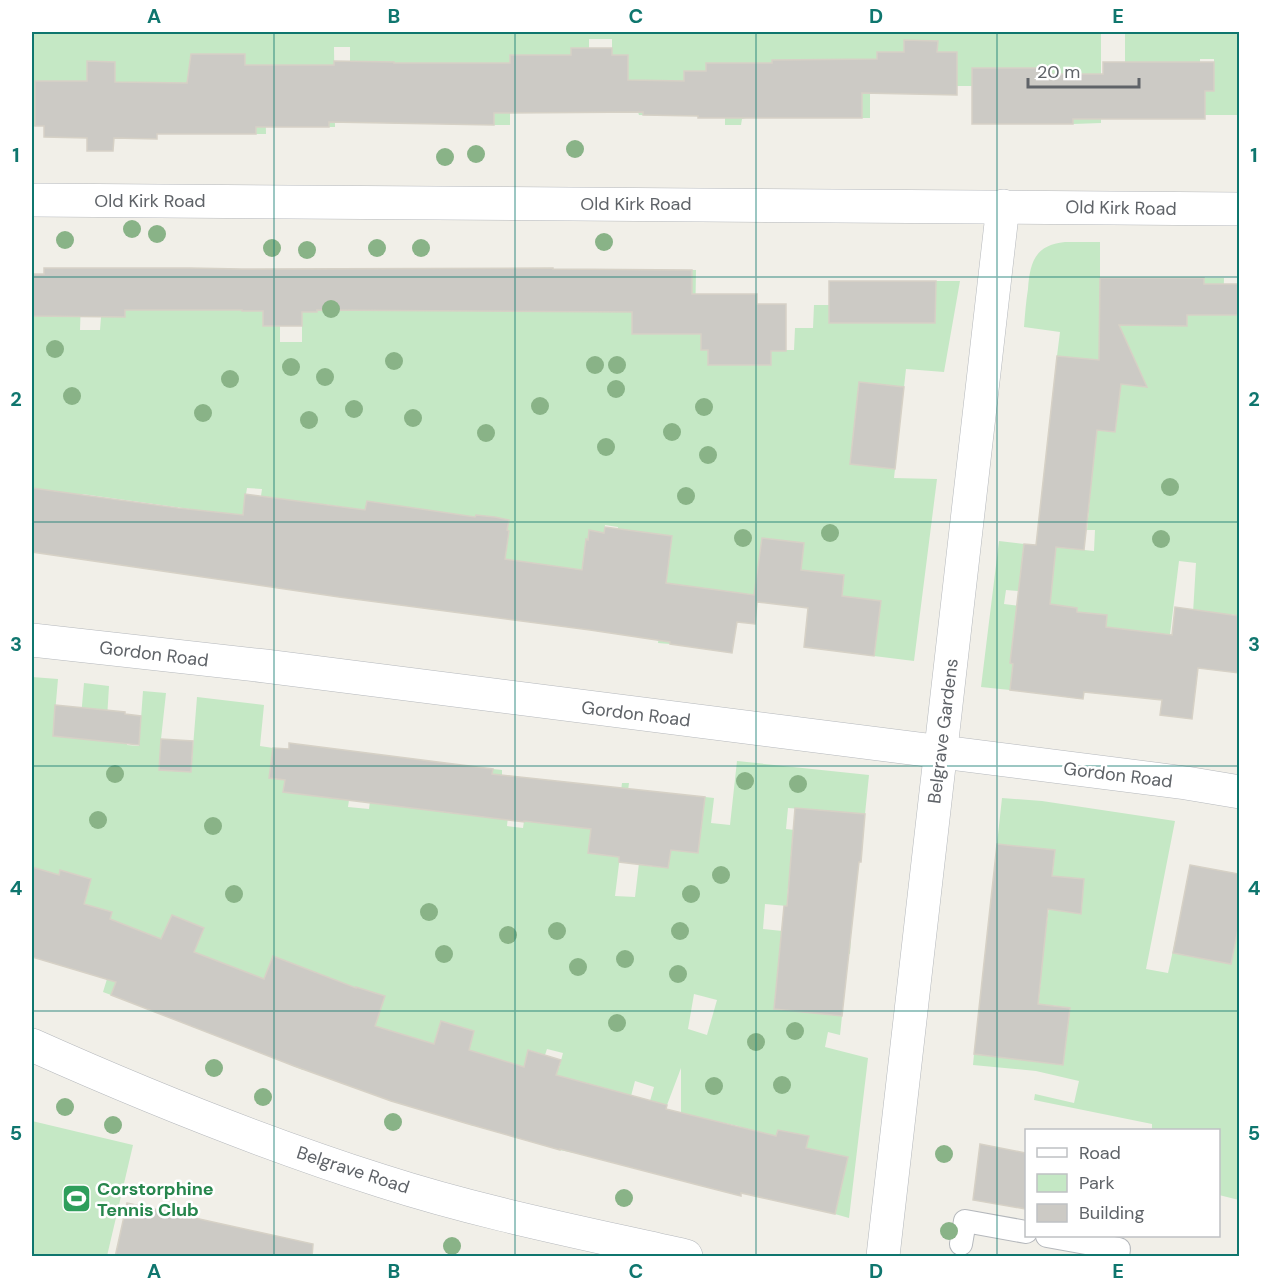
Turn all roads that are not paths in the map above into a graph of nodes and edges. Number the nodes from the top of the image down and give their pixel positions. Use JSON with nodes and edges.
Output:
{"nodes":[{"id":1,"x":32,"y":200,"type":"edge"},
{"id":2,"x":1003,"y":206,"type":"junction"},
{"id":3,"x":1239,"y":209,"type":"edge"},
{"id":4,"x":32,"y":639,"type":"edge"},
{"id":5,"x":941,"y":753,"type":"junction"},
{"id":6,"x":1239,"y":792,"type":"edge"},
{"id":7,"x":32,"y":1045,"type":"edge"},
{"id":8,"x":1025,"y":1232,"type":"edge"},
{"id":9,"x":1053,"y":1237,"type":"edge"},
{"id":10,"x":961,"y":1244,"type":"dead end"},
{"id":11,"x":686,"y":1257,"type":"edge"},
{"id":12,"x":883,"y":1257,"type":"edge"},
{"id":13,"x":1118,"y":1257,"type":"edge"}],
"edges":[{"from":1,"to":2,"type":"street","name":"Old Kirk Road"},
{"from":2,"to":3,"type":"street","name":"Old Kirk Road"},
{"from":2,"to":5,"type":"street","name":"Belgrave Gardens"},
{"from":4,"to":5,"type":"street","name":"Gordon Road"},
{"from":5,"to":6,"type":"street","name":"Gordon Road"},
{"from":5,"to":12,"type":"street","name":"Belgrave Gardens"},
{"from":7,"to":11,"type":"street","name":"Belgrave Road"},
{"from":8,"to":10,"type":"lane"},
{"from":9,"to":13,"type":"lane"}]}
